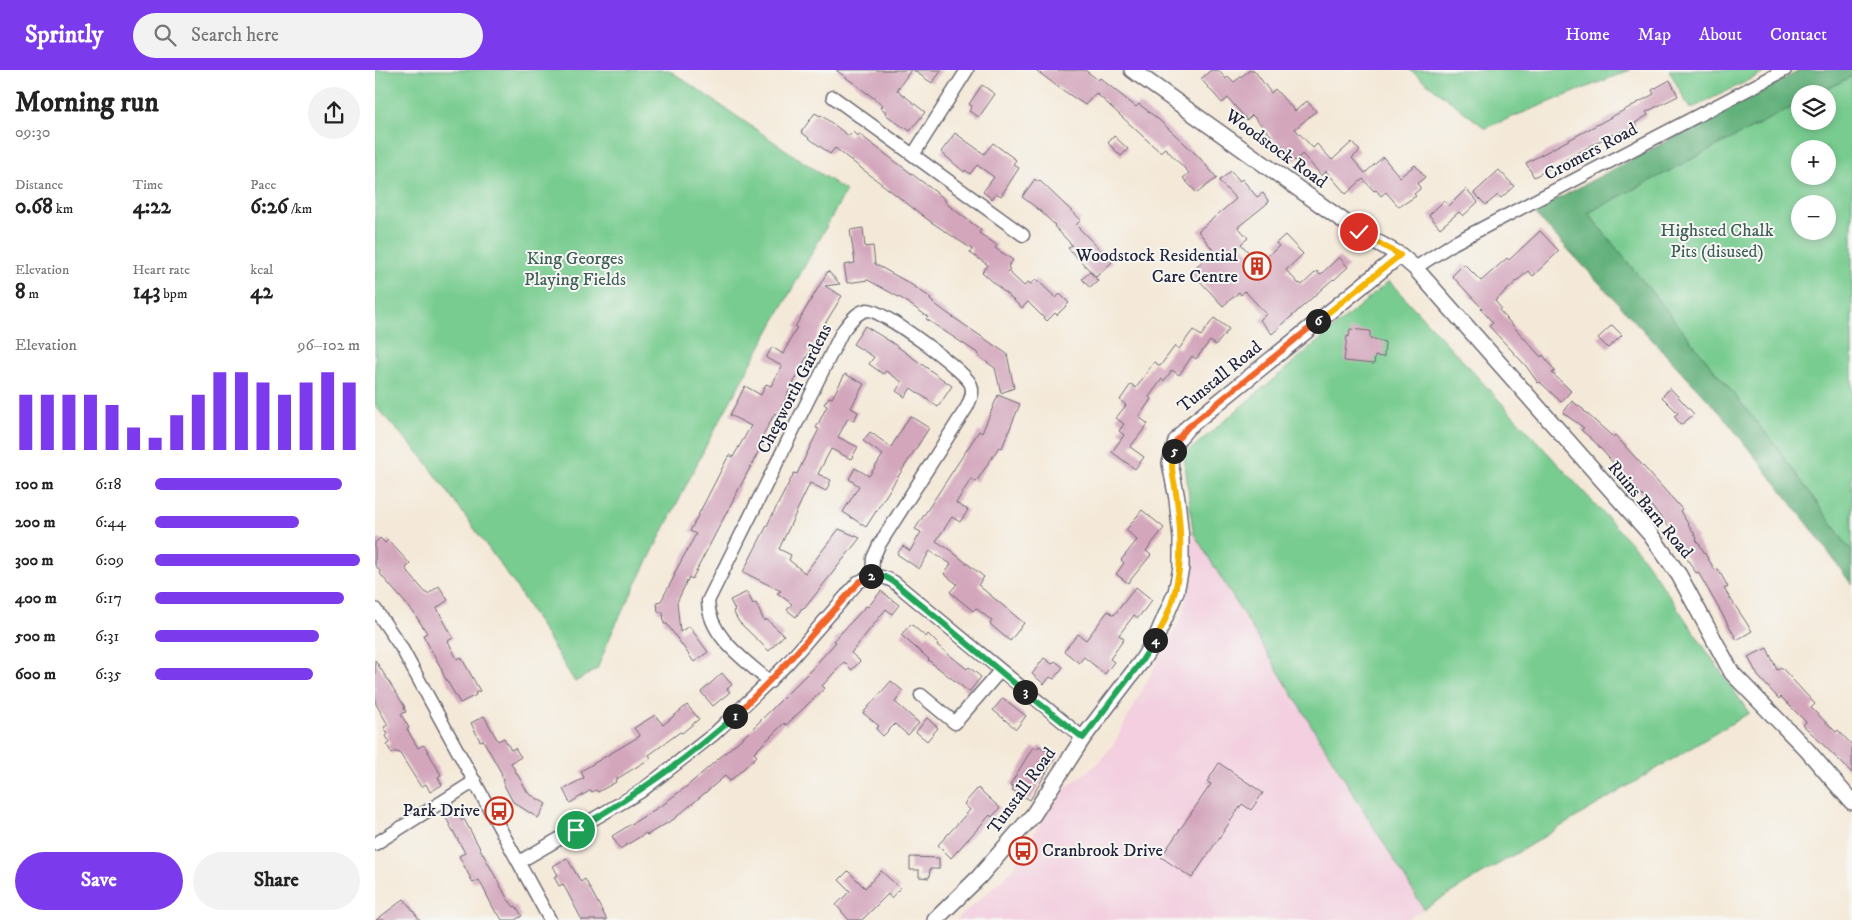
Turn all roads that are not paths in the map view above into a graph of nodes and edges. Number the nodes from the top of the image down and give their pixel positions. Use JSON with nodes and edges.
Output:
{"nodes":[{"id":1,"x":967,"y":70,"type":"edge"},
{"id":2,"x":1132,"y":70,"type":"edge"},
{"id":3,"x":1785,"y":70,"type":"edge"},
{"id":4,"x":833,"y":96,"type":"dead end"},
{"id":5,"x":913,"y":155,"type":"junction"},
{"id":6,"x":1023,"y":235,"type":"dead end"},
{"id":7,"x":1400,"y":255,"type":"junction"},
{"id":8,"x":1415,"y":268,"type":"junction"},
{"id":9,"x":872,"y":575,"type":"junction"},
{"id":10,"x":375,"y":609,"type":"edge"},
{"id":11,"x":1000,"y":671,"type":"junction"},
{"id":12,"x":770,"y":682,"type":"junction"},
{"id":13,"x":921,"y":695,"type":"dead end"},
{"id":14,"x":1083,"y":738,"type":"junction"},
{"id":15,"x":475,"y":781,"type":"junction"},
{"id":16,"x":1852,"y":802,"type":"edge"},
{"id":17,"x":375,"y":844,"type":"edge"},
{"id":18,"x":519,"y":862,"type":"junction"},
{"id":19,"x":550,"y":920,"type":"edge"},
{"id":20,"x":935,"y":920,"type":"edge"}],
"edges":[{"from":1,"to":5,"type":"street"},
{"from":2,"to":7,"type":"street","name":"Woodstock Road"},
{"from":3,"to":8,"type":"street","name":"Cromers Road"},
{"from":4,"to":5,"type":"street"},
{"from":5,"to":6,"type":"street"},
{"from":7,"to":8,"type":"street","name":"Ruins Barn Road"},
{"from":7,"to":14,"type":"street","name":"Tunstall Road"},
{"from":8,"to":16,"type":"street","name":"Ruins Barn Road"},
{"from":9,"to":11,"type":"street"},
{"from":9,"to":12,"type":"street"},
{"from":9,"to":12,"type":"street","name":"Chegworth Gardens"},
{"from":10,"to":15,"type":"street"},
{"from":11,"to":13,"type":"street"},
{"from":11,"to":14,"type":"street"},
{"from":12,"to":18,"type":"street"},
{"from":14,"to":20,"type":"street","name":"Tunstall Road"},
{"from":15,"to":17,"type":"street"},
{"from":15,"to":18,"type":"street"},
{"from":18,"to":19,"type":"street"}]}
